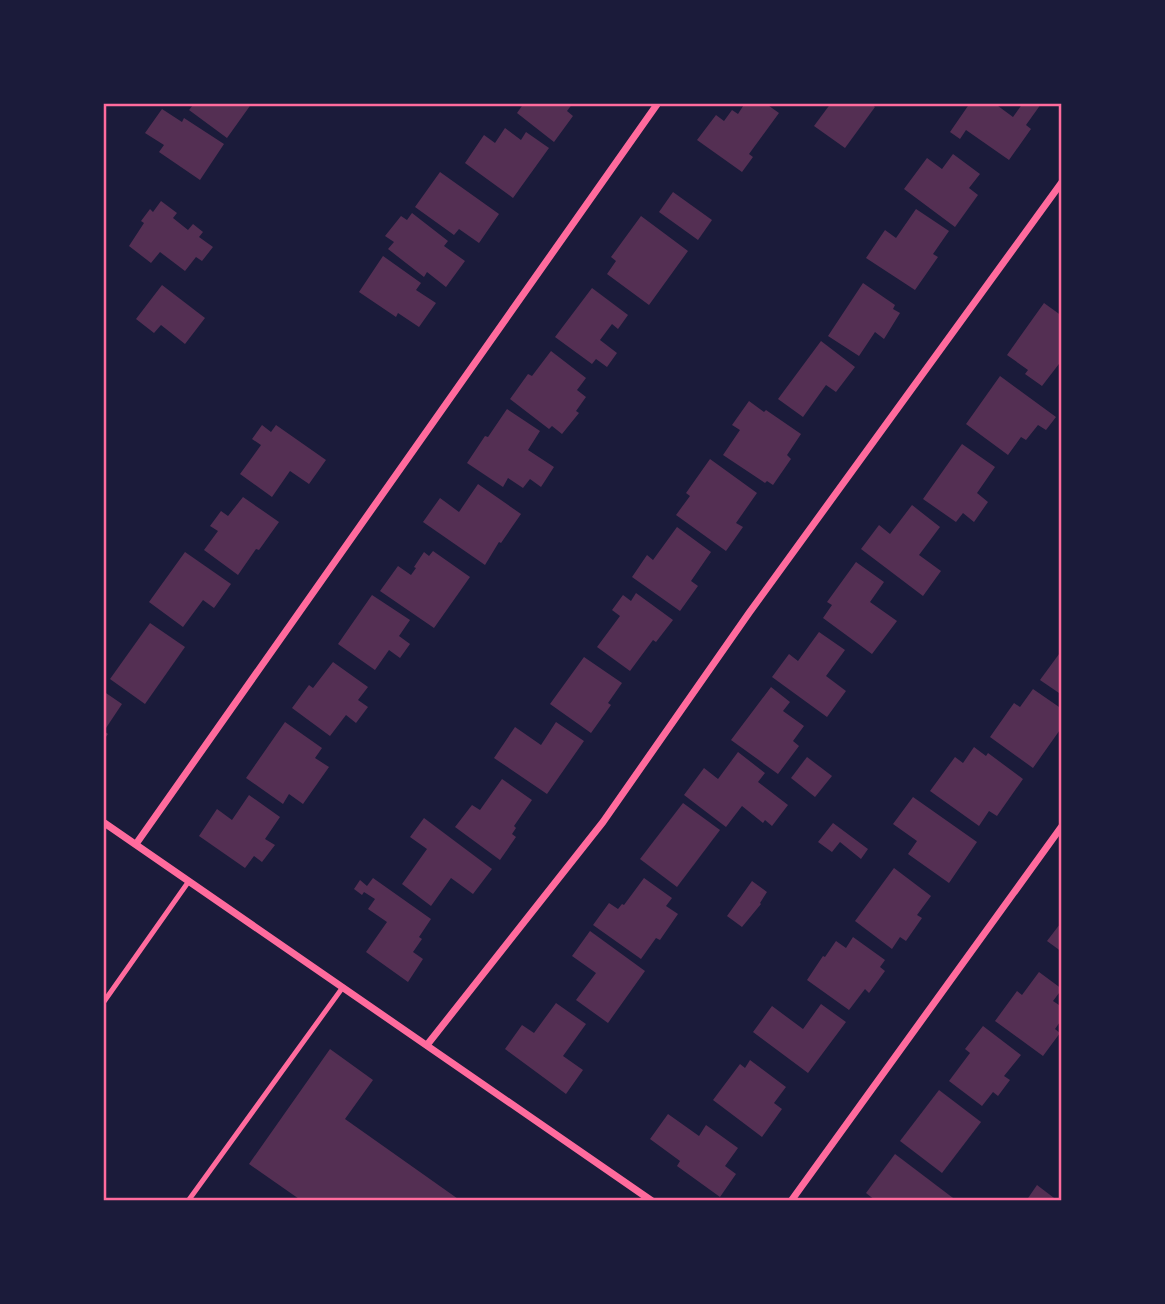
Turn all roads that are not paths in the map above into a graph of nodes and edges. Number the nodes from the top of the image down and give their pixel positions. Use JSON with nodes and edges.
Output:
{"nodes":[{"id":1,"x":657,"y":103,"type":"edge"},
{"id":2,"x":1062,"y":182,"type":"edge"},
{"id":3,"x":103,"y":822,"type":"edge"},
{"id":4,"x":1062,"y":826,"type":"edge"},
{"id":5,"x":136,"y":844,"type":"junction"},
{"id":6,"x":188,"y":881,"type":"junction"},
{"id":7,"x":343,"y":987,"type":"junction"},
{"id":8,"x":103,"y":1003,"type":"edge"},
{"id":9,"x":427,"y":1045,"type":"junction"},
{"id":10,"x":188,"y":1201,"type":"edge"},
{"id":11,"x":652,"y":1201,"type":"edge"},
{"id":12,"x":791,"y":1201,"type":"edge"}],
"edges":[{"from":1,"to":5,"type":"street"},
{"from":2,"to":9,"type":"street"},
{"from":3,"to":5,"type":"street"},
{"from":4,"to":12,"type":"street"},
{"from":5,"to":6,"type":"street"},
{"from":6,"to":7,"type":"street"},
{"from":6,"to":8,"type":"lane"},
{"from":7,"to":9,"type":"street"},
{"from":7,"to":10,"type":"lane"},
{"from":9,"to":11,"type":"street"}]}
